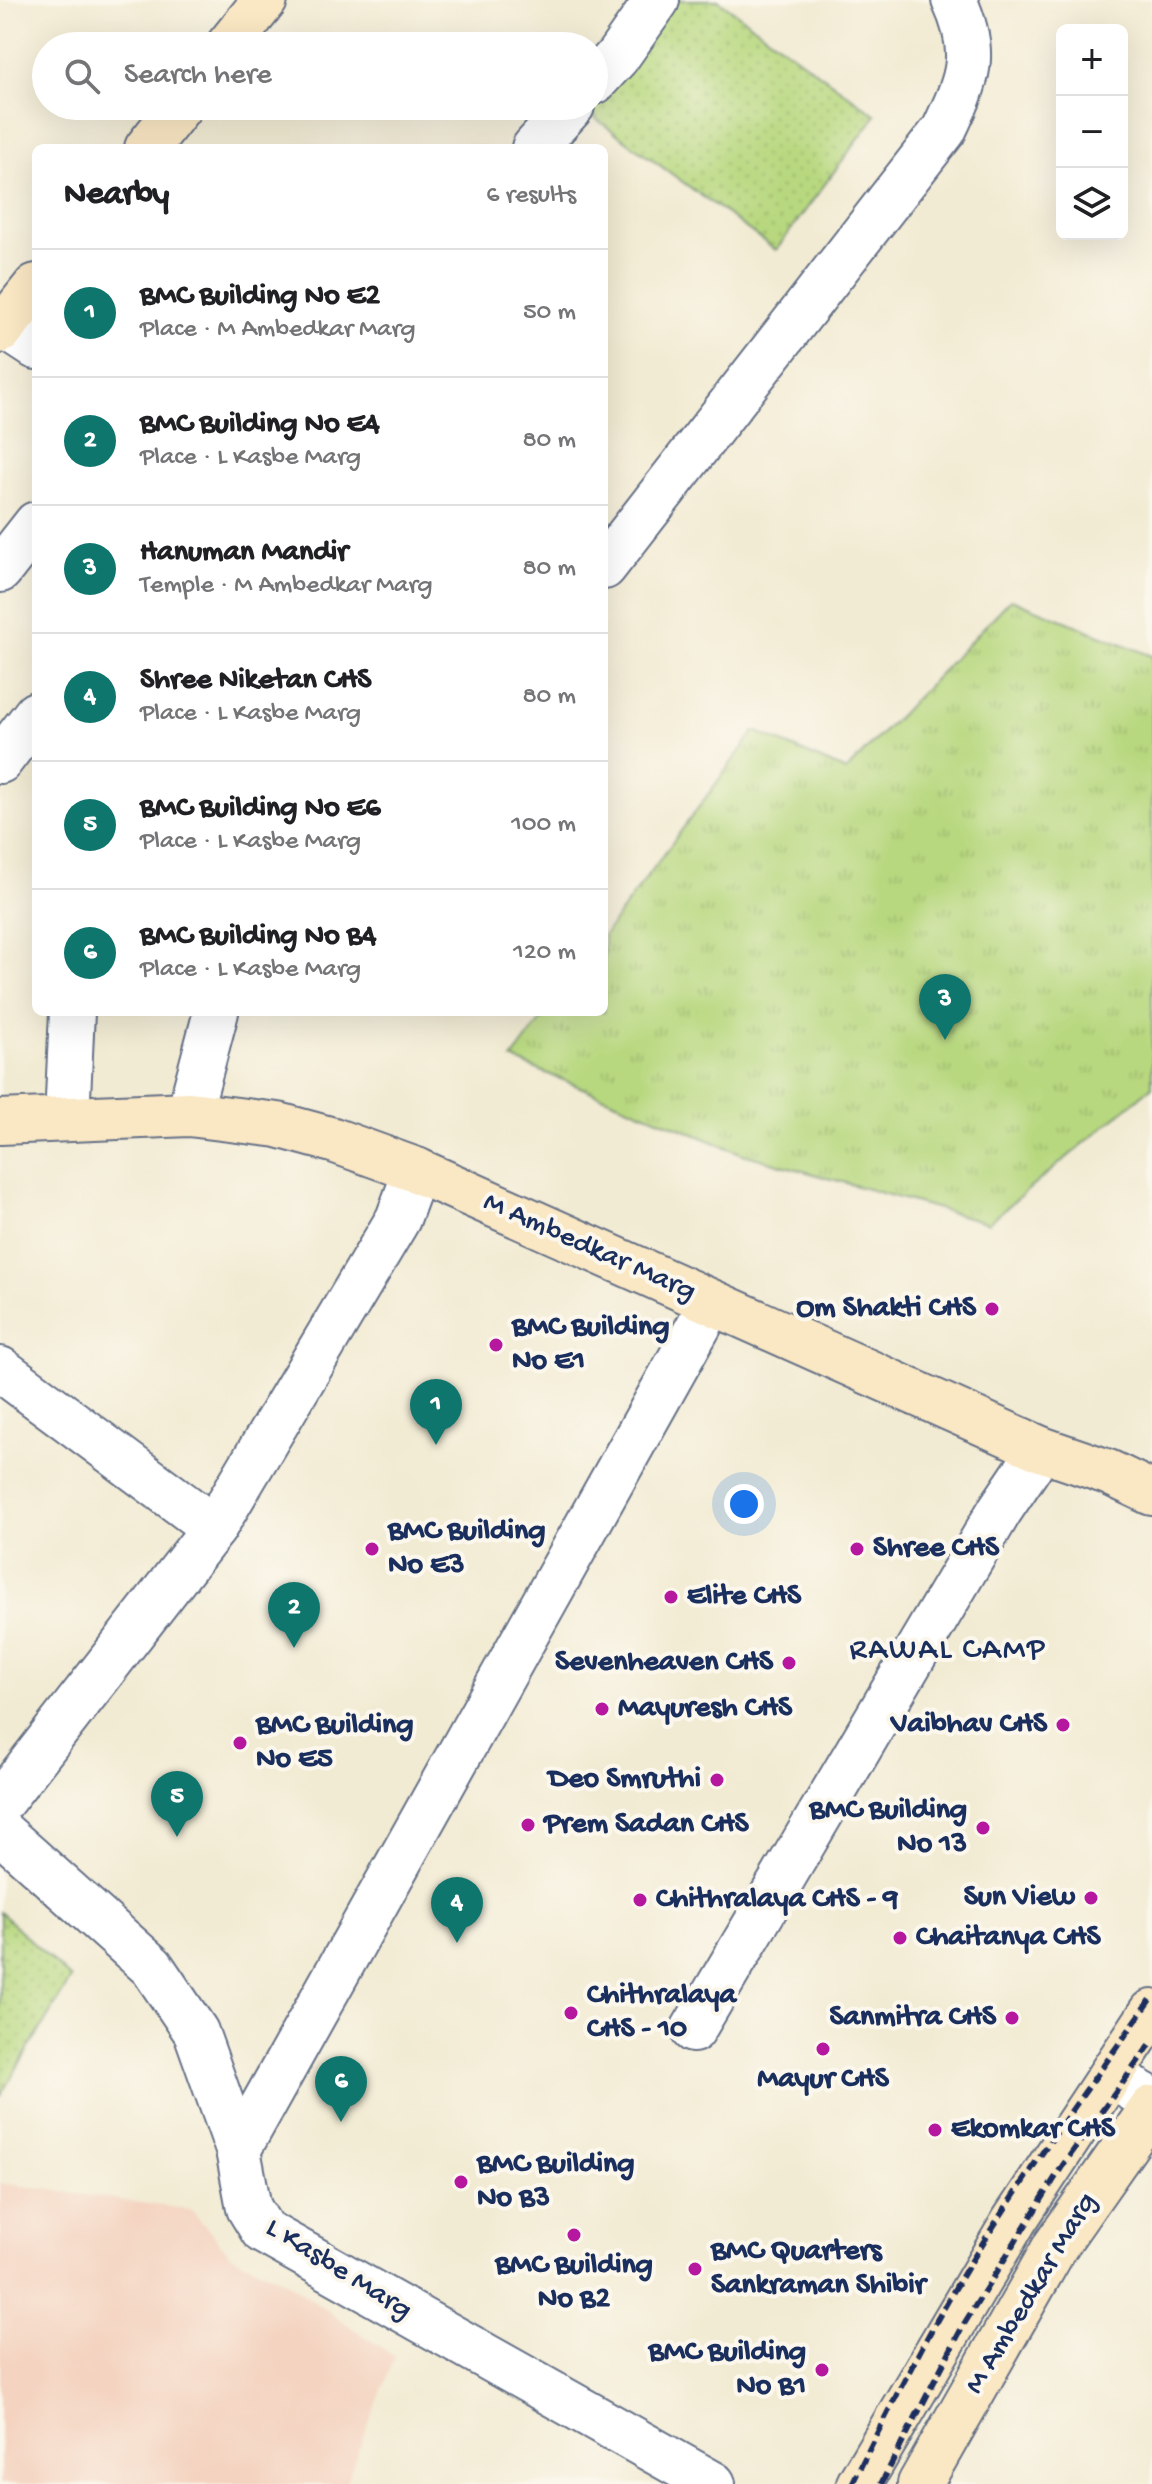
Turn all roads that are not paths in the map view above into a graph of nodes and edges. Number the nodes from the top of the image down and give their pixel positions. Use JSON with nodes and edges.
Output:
{"nodes":[{"id":1,"x":265,"y":0,"type":"edge"},
{"id":2,"x":657,"y":0,"type":"edge"},
{"id":3,"x":954,"y":0,"type":"edge"},
{"id":4,"x":239,"y":32,"type":"edge"},
{"id":5,"x":608,"y":67,"type":"edge"},
{"id":6,"x":169,"y":120,"type":"edge"},
{"id":7,"x":559,"y":120,"type":"edge"},
{"id":8,"x":150,"y":144,"type":"edge"},
{"id":9,"x":538,"y":144,"type":"edge"},
{"id":10,"x":32,"y":295,"type":"edge"},
{"id":11,"x":13,"y":335,"type":"edge"},
{"id":12,"x":32,"y":529,"type":"edge"},
{"id":13,"x":610,"y":547,"type":"edge"},
{"id":14,"x":0,"y":570,"type":"edge"},
{"id":15,"x":32,"y":719,"type":"edge"},
{"id":16,"x":0,"y":761,"type":"edge"},
{"id":17,"x":72,"y":1016,"type":"edge"},
{"id":18,"x":215,"y":1016,"type":"edge"},
{"id":19,"x":189,"y":1114,"type":"junction"},
{"id":20,"x":67,"y":1119,"type":"junction"},
{"id":21,"x":0,"y":1122,"type":"edge"},
{"id":22,"x":416,"y":1170,"type":"junction"},
{"id":23,"x":711,"y":1304,"type":"junction"},
{"id":24,"x":0,"y":1369,"type":"edge"},
{"id":25,"x":1041,"y":1449,"type":"junction"},
{"id":26,"x":1152,"y":1493,"type":"edge"},
{"id":27,"x":214,"y":1528,"type":"junction"},
{"id":28,"x":0,"y":1803,"type":"edge"},
{"id":29,"x":0,"y":1831,"type":"edge"},
{"id":30,"x":1152,"y":2012,"type":"edge"},
{"id":31,"x":693,"y":2030,"type":"dead end"},
{"id":32,"x":1110,"y":2076,"type":"junction"},
{"id":33,"x":1152,"y":2100,"type":"edge"},
{"id":34,"x":1152,"y":2108,"type":"edge"},
{"id":35,"x":238,"y":2150,"type":"junction"},
{"id":36,"x":713,"y":2484,"type":"edge"},
{"id":37,"x":859,"y":2484,"type":"edge"},
{"id":38,"x":920,"y":2484,"type":"edge"}],
"edges":[{"from":1,"to":4,"type":"main road"},
{"from":2,"to":5,"type":"street"},
{"from":3,"to":13,"type":"street"},
{"from":6,"to":8,"type":"main road"},
{"from":7,"to":9,"type":"street"},
{"from":10,"to":11,"type":"main road"},
{"from":12,"to":14,"type":"street"},
{"from":15,"to":16,"type":"street"},
{"from":17,"to":20,"type":"street"},
{"from":18,"to":19,"type":"street"},
{"from":19,"to":20,"type":"main road","name":"M Ambedkar Marg"},
{"from":19,"to":22,"type":"main road","name":"M Ambedkar Marg"},
{"from":20,"to":21,"type":"main road","name":"M Ambedkar Marg"},
{"from":22,"to":23,"type":"main road","name":"M Ambedkar Marg"},
{"from":22,"to":27,"type":"street"},
{"from":23,"to":25,"type":"main road","name":"M Ambedkar Marg"},
{"from":23,"to":35,"type":"street"},
{"from":24,"to":27,"type":"street"},
{"from":25,"to":26,"type":"main road","name":"M Ambedkar Marg"},
{"from":25,"to":31,"type":"street"},
{"from":27,"to":28,"type":"street"},
{"from":29,"to":35,"type":"street","name":"L Kasbe Marg"},
{"from":30,"to":32,"type":"main road"},
{"from":32,"to":33,"type":"street"},
{"from":32,"to":37,"type":"main road"},
{"from":34,"to":38,"type":"main road","name":"M Ambedkar Marg"},
{"from":35,"to":36,"type":"street","name":"L Kasbe Marg"}]}
